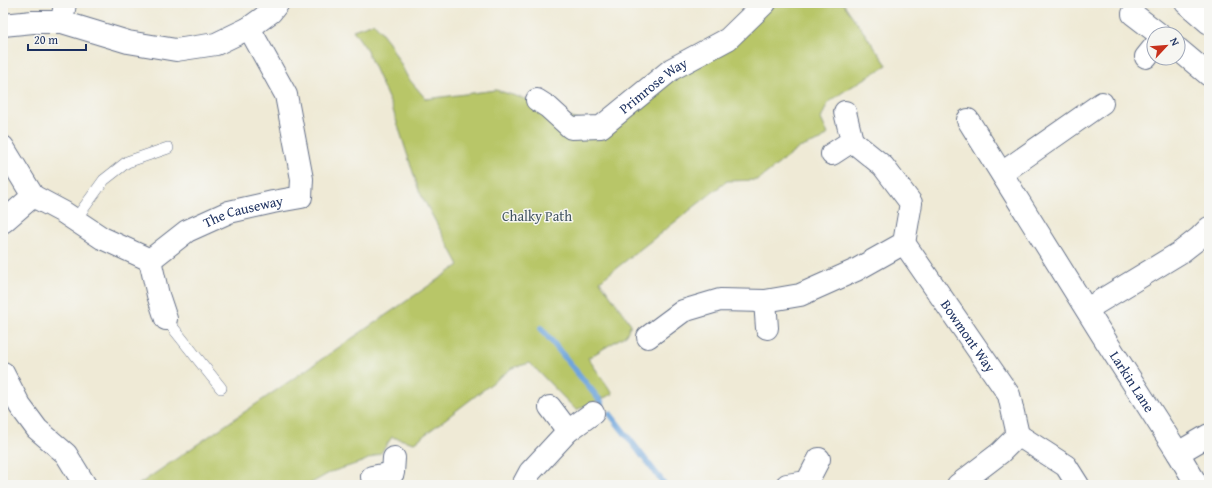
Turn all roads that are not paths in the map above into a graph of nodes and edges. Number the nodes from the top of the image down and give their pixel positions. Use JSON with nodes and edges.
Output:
{"nodes":[{"id":1,"x":278,"y":3,"type":"edge"},
{"id":2,"x":766,"y":3,"type":"edge"},
{"id":3,"x":1186,"y":3,"type":"edge"},
{"id":4,"x":63,"y":12,"type":"edge"},
{"id":5,"x":1132,"y":14,"type":"dead end"},
{"id":6,"x":1209,"y":23,"type":"edge"},
{"id":7,"x":3,"y":25,"type":"edge"},
{"id":8,"x":1148,"y":26,"type":"edge"},
{"id":9,"x":249,"y":28,"type":"junction"},
{"id":10,"x":1186,"y":56,"type":"edge"},
{"id":11,"x":1209,"y":75,"type":"edge"},
{"id":12,"x":537,"y":100,"type":"dead end"},
{"id":13,"x":1102,"y":103,"type":"dead end"},
{"id":14,"x":845,"y":112,"type":"dead end"},
{"id":15,"x":968,"y":120,"type":"dead end"},
{"id":16,"x":852,"y":141,"type":"junction"},
{"id":17,"x":3,"y":147,"type":"edge"},
{"id":18,"x":168,"y":148,"type":"dead end"},
{"id":19,"x":832,"y":154,"type":"dead end"},
{"id":20,"x":1002,"y":173,"type":"junction"},
{"id":21,"x":33,"y":196,"type":"junction"},
{"id":22,"x":75,"y":220,"type":"junction"},
{"id":23,"x":3,"y":222,"type":"edge"},
{"id":24,"x":1209,"y":228,"type":"edge"},
{"id":25,"x":904,"y":243,"type":"junction"},
{"id":26,"x":150,"y":260,"type":"junction"},
{"id":27,"x":765,"y":301,"type":"junction"},
{"id":28,"x":1087,"y":309,"type":"junction"},
{"id":29,"x":166,"y":319,"type":"joint"},
{"id":30,"x":767,"y":328,"type":"dead end"},
{"id":31,"x":648,"y":337,"type":"dead end"},
{"id":32,"x":3,"y":373,"type":"edge"},
{"id":33,"x":222,"y":388,"type":"dead end"},
{"id":34,"x":550,"y":407,"type":"dead end"},
{"id":35,"x":593,"y":413,"type":"dead end"},
{"id":36,"x":568,"y":431,"type":"junction"},
{"id":37,"x":1018,"y":435,"type":"junction"},
{"id":38,"x":1209,"y":436,"type":"edge"},
{"id":39,"x":1178,"y":453,"type":"junction"},
{"id":40,"x":819,"y":459,"type":"dead end"},
{"id":41,"x":396,"y":472,"type":"edge"},
{"id":42,"x":372,"y":477,"type":"dead end"},
{"id":43,"x":801,"y":484,"type":"edge"},
{"id":44,"x":85,"y":485,"type":"edge"},
{"id":45,"x":523,"y":485,"type":"edge"},
{"id":46,"x":958,"y":485,"type":"edge"},
{"id":47,"x":1078,"y":485,"type":"edge"},
{"id":48,"x":1197,"y":485,"type":"edge"}],
"edges":[{"from":1,"to":9,"type":"street"},
{"from":2,"to":12,"type":"street","name":"Primrose Way"},
{"from":3,"to":6,"type":"street"},
{"from":4,"to":7,"type":"street"},
{"from":4,"to":9,"type":"street"},
{"from":5,"to":8,"type":"street"},
{"from":9,"to":26,"type":"street","name":"The Causeway"},
{"from":10,"to":11,"type":"street"},
{"from":13,"to":20,"type":"street"},
{"from":14,"to":16,"type":"street"},
{"from":15,"to":20,"type":"street","name":"Larkin Lane"},
{"from":16,"to":19,"type":"street"},
{"from":16,"to":25,"type":"street"},
{"from":17,"to":21,"type":"street"},
{"from":18,"to":22,"type":"lane"},
{"from":20,"to":28,"type":"street","name":"Larkin Lane"},
{"from":21,"to":22,"type":"street"},
{"from":21,"to":23,"type":"street"},
{"from":22,"to":26,"type":"street"},
{"from":24,"to":28,"type":"street"},
{"from":25,"to":27,"type":"street"},
{"from":25,"to":37,"type":"street","name":"Bowmont Way"},
{"from":26,"to":29,"type":"street"},
{"from":27,"to":30,"type":"street"},
{"from":27,"to":31,"type":"street"},
{"from":28,"to":39,"type":"street","name":"Larkin Lane"},
{"from":29,"to":33,"type":"lane"},
{"from":32,"to":44,"type":"street"},
{"from":34,"to":36,"type":"street"},
{"from":35,"to":36,"type":"street"},
{"from":36,"to":45,"type":"street"},
{"from":37,"to":46,"type":"street"},
{"from":37,"to":47,"type":"street"},
{"from":38,"to":39,"type":"street"},
{"from":39,"to":48,"type":"street","name":"Larkin Lane"},
{"from":40,"to":43,"type":"street"},
{"from":41,"to":42,"type":"street"}]}
